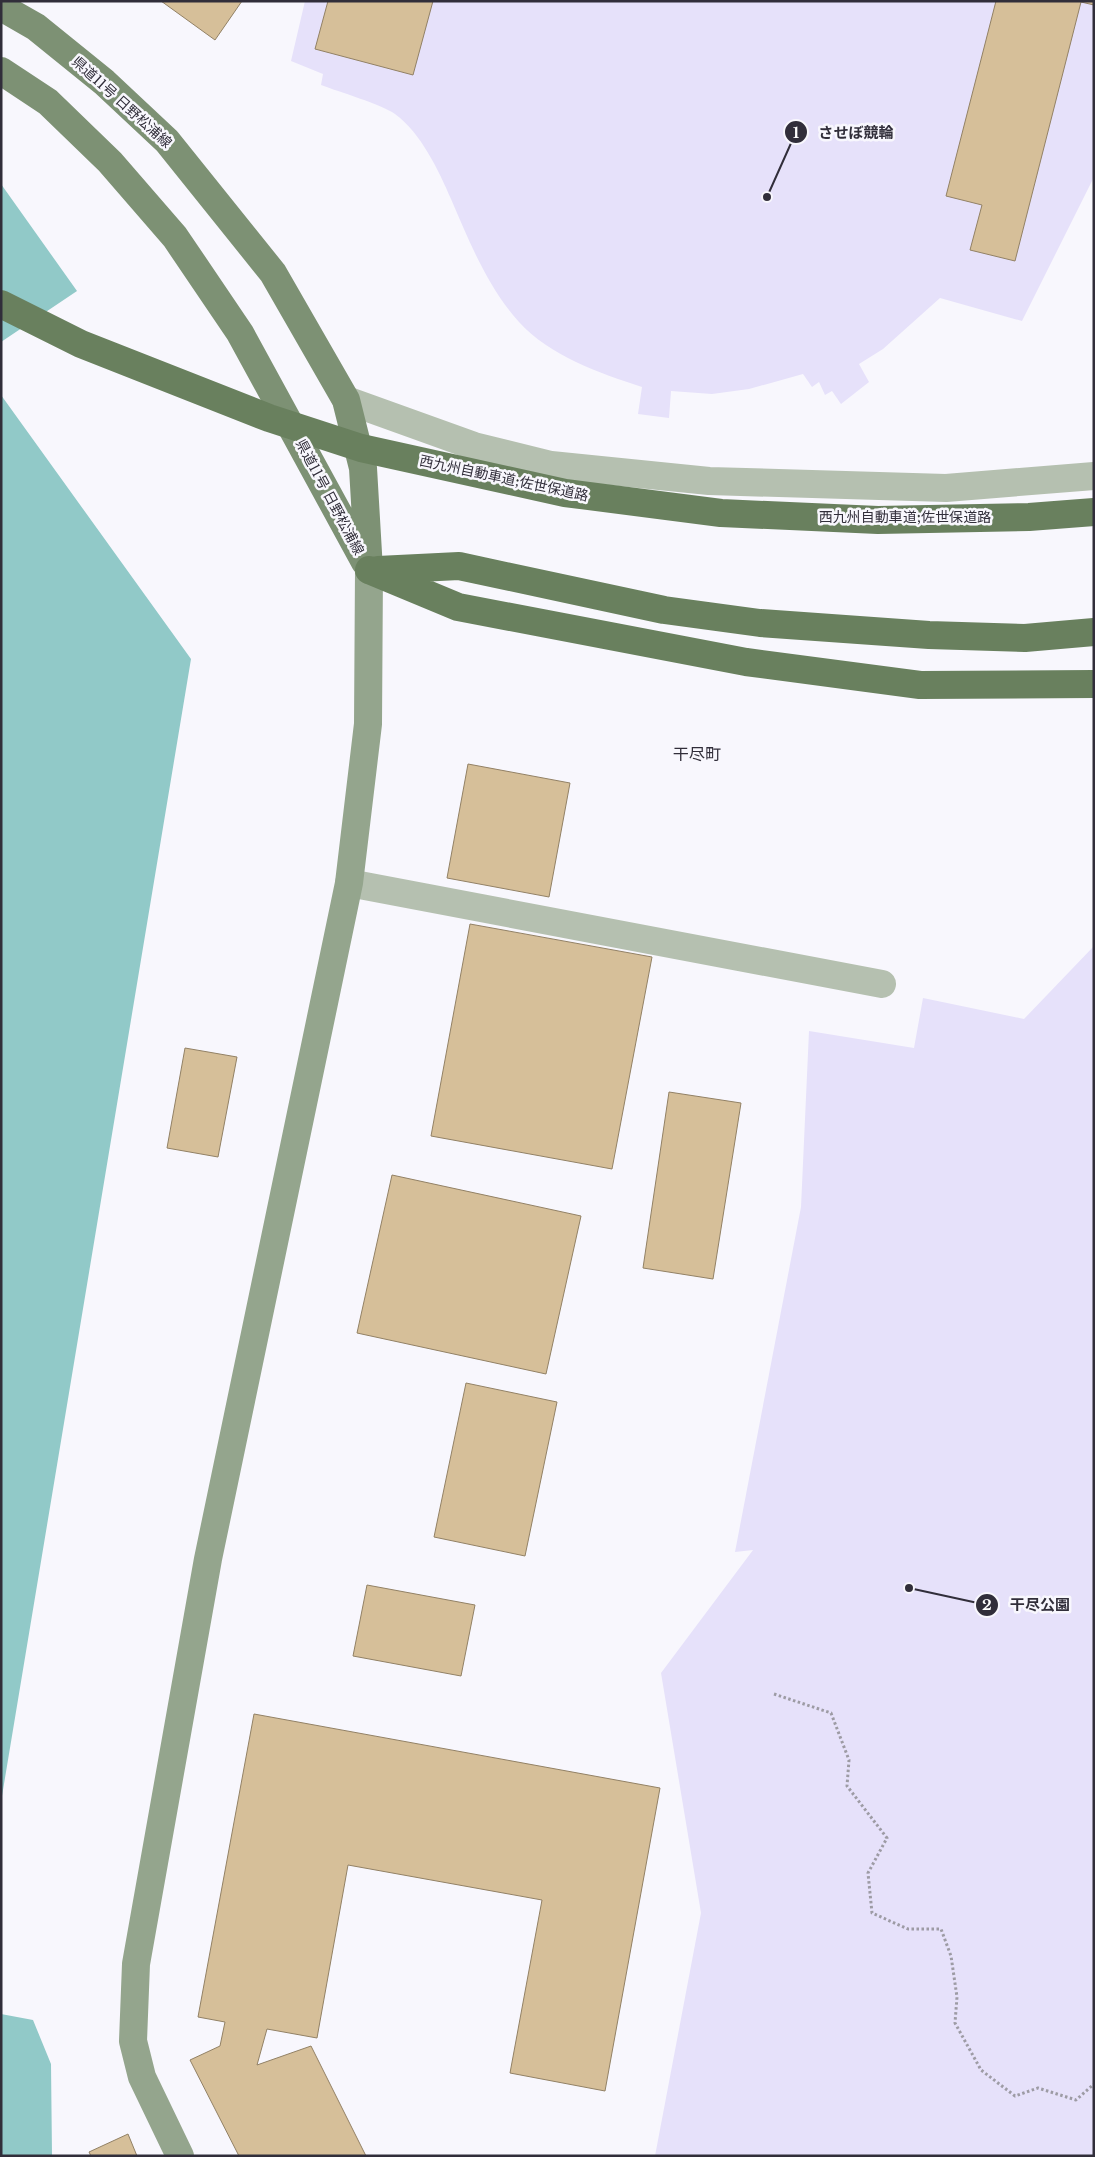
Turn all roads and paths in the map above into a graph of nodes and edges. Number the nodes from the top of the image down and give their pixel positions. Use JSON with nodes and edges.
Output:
{"nodes":[{"id":1,"x":1,"y":8,"type":"edge"},
{"id":2,"x":1,"y":71,"type":"edge"},
{"id":3,"x":1,"y":304,"type":"edge"},
{"id":4,"x":346,"y":400,"type":"junction"},
{"id":5,"x":1094,"y":476,"type":"edge"},
{"id":6,"x":1094,"y":512,"type":"edge"},
{"id":7,"x":369,"y":570,"type":"junction"},
{"id":8,"x":1094,"y":632,"type":"edge"},
{"id":9,"x":1094,"y":684,"type":"edge"},
{"id":10,"x":349,"y":883,"type":"junction"},
{"id":11,"x":882,"y":984,"type":"dead end"},
{"id":12,"x":774,"y":1694,"type":"dead end"},
{"id":13,"x":1094,"y":2084,"type":"edge"},
{"id":14,"x":180,"y":2156,"type":"edge"}],
"edges":[{"from":1,"to":4,"type":"main road","name":"県道11号 日野松浦線"},
{"from":2,"to":7,"type":"main road","name":"県道11号 日野松浦線"},
{"from":3,"to":6,"type":"highway","name":"西九州自動車道;佐世保道路","bridge":true},
{"from":4,"to":5,"type":"street"},
{"from":4,"to":7,"type":"main road","name":"県道11号 日野松浦線"},
{"from":7,"to":8,"type":"highway"},
{"from":7,"to":9,"type":"highway"},
{"from":7,"to":10,"type":"street"},
{"from":10,"to":11,"type":"street"},
{"from":10,"to":14,"type":"street"},
{"from":12,"to":13,"type":"path"}]}
